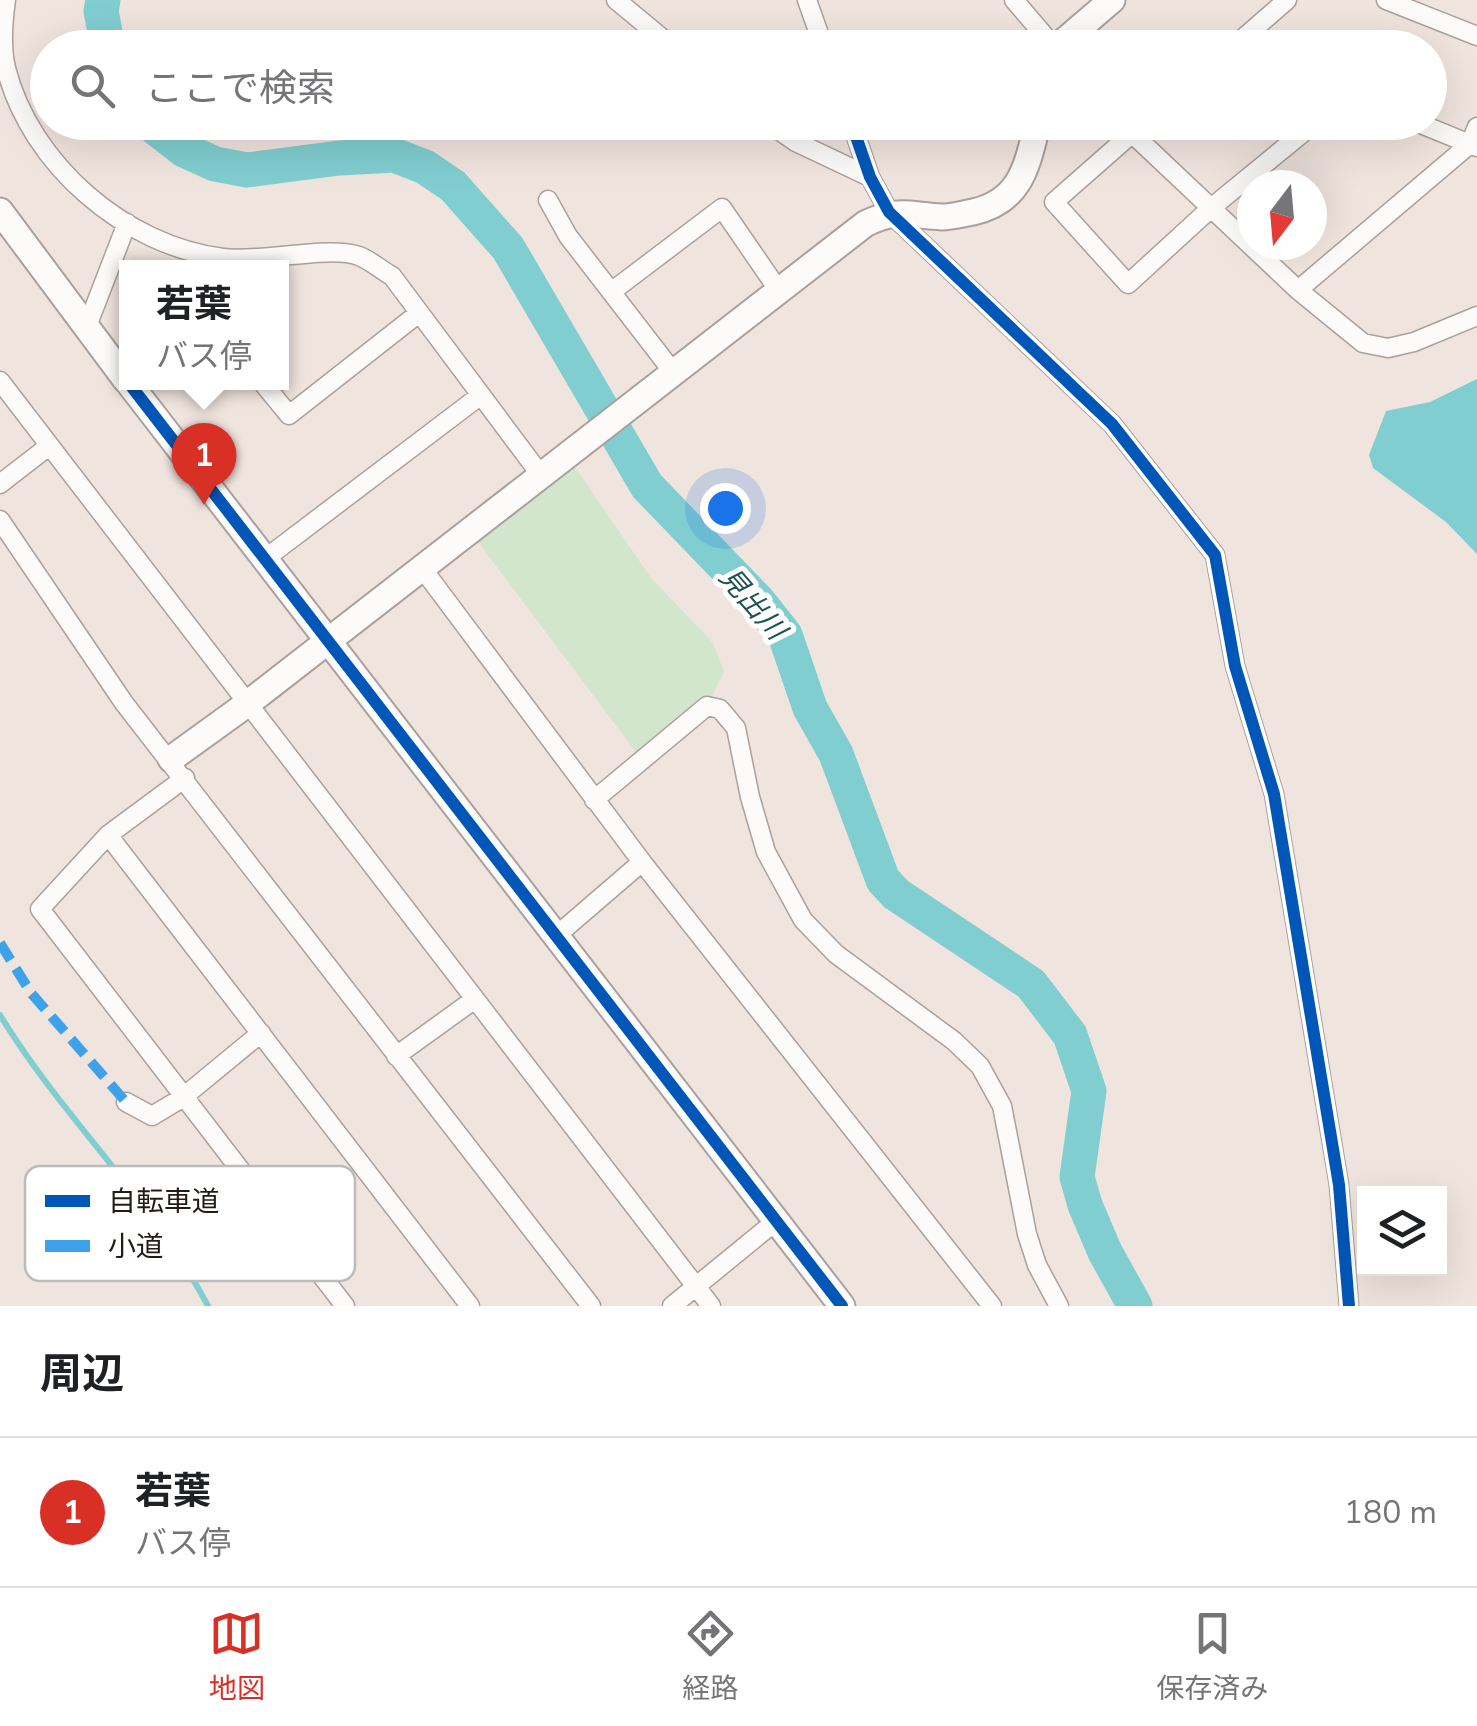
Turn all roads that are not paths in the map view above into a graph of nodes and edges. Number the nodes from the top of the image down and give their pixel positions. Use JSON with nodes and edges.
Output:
{"nodes":[{"id":1,"x":6,"y":0,"type":"edge"},
{"id":2,"x":616,"y":0,"type":"edge"},
{"id":3,"x":807,"y":0,"type":"edge"},
{"id":4,"x":1014,"y":0,"type":"edge"},
{"id":5,"x":1112,"y":0,"type":"edge"},
{"id":6,"x":1287,"y":0,"type":"edge"},
{"id":7,"x":1386,"y":0,"type":"edge"},
{"id":8,"x":652,"y":30,"type":"edge"},
{"id":9,"x":818,"y":30,"type":"edge"},
{"id":10,"x":1040,"y":30,"type":"edge"},
{"id":11,"x":1076,"y":30,"type":"edge"},
{"id":12,"x":1253,"y":30,"type":"edge"},
{"id":13,"x":1477,"y":36,"type":"edge"},
{"id":14,"x":30,"y":127,"type":"edge"},
{"id":15,"x":1447,"y":131,"type":"edge"},
{"id":16,"x":1475,"y":139,"type":"edge"},
{"id":17,"x":39,"y":140,"type":"edge"},
{"id":18,"x":793,"y":140,"type":"edge"},
{"id":19,"x":857,"y":140,"type":"edge"},
{"id":20,"x":1033,"y":140,"type":"edge"},
{"id":21,"x":1118,"y":140,"type":"edge"},
{"id":22,"x":1145,"y":140,"type":"edge"},
{"id":23,"x":1294,"y":140,"type":"edge"},
{"id":24,"x":870,"y":177,"type":"junction"},
{"id":25,"x":548,"y":200,"type":"dead end"},
{"id":26,"x":1211,"y":208,"type":"junction"},
{"id":27,"x":0,"y":211,"type":"edge"},
{"id":28,"x":889,"y":212,"type":"junction"},
{"id":29,"x":127,"y":223,"type":"junction"},
{"id":30,"x":215,"y":260,"type":"edge"},
{"id":31,"x":263,"y":260,"type":"edge"},
{"id":32,"x":780,"y":290,"type":"junction"},
{"id":33,"x":1298,"y":290,"type":"junction"},
{"id":34,"x":611,"y":292,"type":"junction"},
{"id":35,"x":419,"y":313,"type":"junction"},
{"id":36,"x":1477,"y":316,"type":"edge"},
{"id":37,"x":86,"y":329,"type":"junction"},
{"id":38,"x":119,"y":370,"type":"edge"},
{"id":39,"x":674,"y":372,"type":"junction"},
{"id":40,"x":0,"y":381,"type":"edge"},
{"id":41,"x":135,"y":390,"type":"edge"},
{"id":42,"x":268,"y":390,"type":"edge"},
{"id":43,"x":481,"y":394,"type":"junction"},
{"id":44,"x":49,"y":446,"type":"junction"},
{"id":45,"x":540,"y":474,"type":"junction"},
{"id":46,"x":0,"y":484,"type":"edge"},
{"id":47,"x":0,"y":520,"type":"edge"},
{"id":48,"x":266,"y":558,"type":"junction"},
{"id":49,"x":422,"y":568,"type":"junction"},
{"id":50,"x":330,"y":638,"type":"junction"},
{"id":51,"x":247,"y":704,"type":"junction"},
{"id":52,"x":178,"y":768,"type":"junction"},
{"id":53,"x":594,"y":800,"type":"junction"},
{"id":54,"x":108,"y":834,"type":"junction"},
{"id":55,"x":642,"y":862,"type":"junction"},
{"id":56,"x":556,"y":936,"type":"junction"},
{"id":57,"x":475,"y":999,"type":"junction"},
{"id":58,"x":260,"y":1033,"type":"junction"},
{"id":59,"x":396,"y":1056,"type":"junction"},
{"id":60,"x":182,"y":1098,"type":"junction"},
{"id":61,"x":126,"y":1102,"type":"dead end"},
{"id":62,"x":235,"y":1166,"type":"edge"},
{"id":63,"x":776,"y":1221,"type":"junction"},
{"id":64,"x":325,"y":1281,"type":"edge"},
{"id":65,"x":697,"y":1287,"type":"junction"},
{"id":66,"x":345,"y":1306,"type":"edge"},
{"id":67,"x":470,"y":1306,"type":"edge"},
{"id":68,"x":592,"y":1306,"type":"edge"},
{"id":69,"x":672,"y":1306,"type":"edge"},
{"id":70,"x":712,"y":1306,"type":"edge"},
{"id":71,"x":842,"y":1306,"type":"edge"},
{"id":72,"x":992,"y":1306,"type":"edge"},
{"id":73,"x":1058,"y":1306,"type":"edge"},
{"id":74,"x":1349,"y":1306,"type":"edge"}],
"edges":[{"from":1,"to":14,"type":"street"},
{"from":2,"to":8,"type":"street"},
{"from":3,"to":9,"type":"street"},
{"from":4,"to":10,"type":"street"},
{"from":5,"to":11,"type":"street"},
{"from":6,"to":12,"type":"street"},
{"from":7,"to":13,"type":"street"},
{"from":15,"to":16,"type":"street"},
{"from":16,"to":33,"type":"street"},
{"from":17,"to":29,"type":"street"},
{"from":18,"to":24,"type":"street"},
{"from":19,"to":24,"type":"street"},
{"from":20,"to":28,"type":"street"},
{"from":21,"to":26,"type":"street"},
{"from":22,"to":26,"type":"street"},
{"from":23,"to":26,"type":"street"},
{"from":24,"to":28,"type":"street"},
{"from":25,"to":34,"type":"street"},
{"from":26,"to":33,"type":"street"},
{"from":27,"to":37,"type":"street"},
{"from":28,"to":32,"type":"street"},
{"from":28,"to":74,"type":"street"},
{"from":29,"to":30,"type":"street"},
{"from":29,"to":37,"type":"street"},
{"from":31,"to":35,"type":"street"},
{"from":32,"to":34,"type":"street"},
{"from":32,"to":39,"type":"street"},
{"from":33,"to":36,"type":"street"},
{"from":34,"to":39,"type":"street"},
{"from":35,"to":42,"type":"street"},
{"from":35,"to":43,"type":"street"},
{"from":37,"to":38,"type":"street"},
{"from":39,"to":45,"type":"street"},
{"from":40,"to":44,"type":"street"},
{"from":41,"to":48,"type":"street"},
{"from":43,"to":45,"type":"street"},
{"from":43,"to":48,"type":"street"},
{"from":44,"to":46,"type":"street"},
{"from":44,"to":51,"type":"street"},
{"from":45,"to":49,"type":"street"},
{"from":47,"to":52,"type":"street"},
{"from":48,"to":50,"type":"street"},
{"from":49,"to":50,"type":"street"},
{"from":49,"to":53,"type":"street"},
{"from":50,"to":51,"type":"street"},
{"from":50,"to":56,"type":"street"},
{"from":51,"to":52,"type":"street"},
{"from":51,"to":57,"type":"street"},
{"from":52,"to":54,"type":"street"},
{"from":52,"to":59,"type":"street"},
{"from":53,"to":55,"type":"street"},
{"from":53,"to":73,"type":"street"},
{"from":54,"to":58,"type":"street"},
{"from":54,"to":60,"type":"street"},
{"from":55,"to":56,"type":"street"},
{"from":55,"to":72,"type":"street"},
{"from":56,"to":63,"type":"street"},
{"from":57,"to":59,"type":"street"},
{"from":57,"to":65,"type":"street"},
{"from":58,"to":60,"type":"street"},
{"from":58,"to":67,"type":"street"},
{"from":59,"to":68,"type":"street"},
{"from":60,"to":61,"type":"street"},
{"from":60,"to":62,"type":"street"},
{"from":63,"to":65,"type":"street"},
{"from":63,"to":71,"type":"street"},
{"from":64,"to":66,"type":"street"},
{"from":65,"to":69,"type":"street"},
{"from":65,"to":70,"type":"street"}]}
